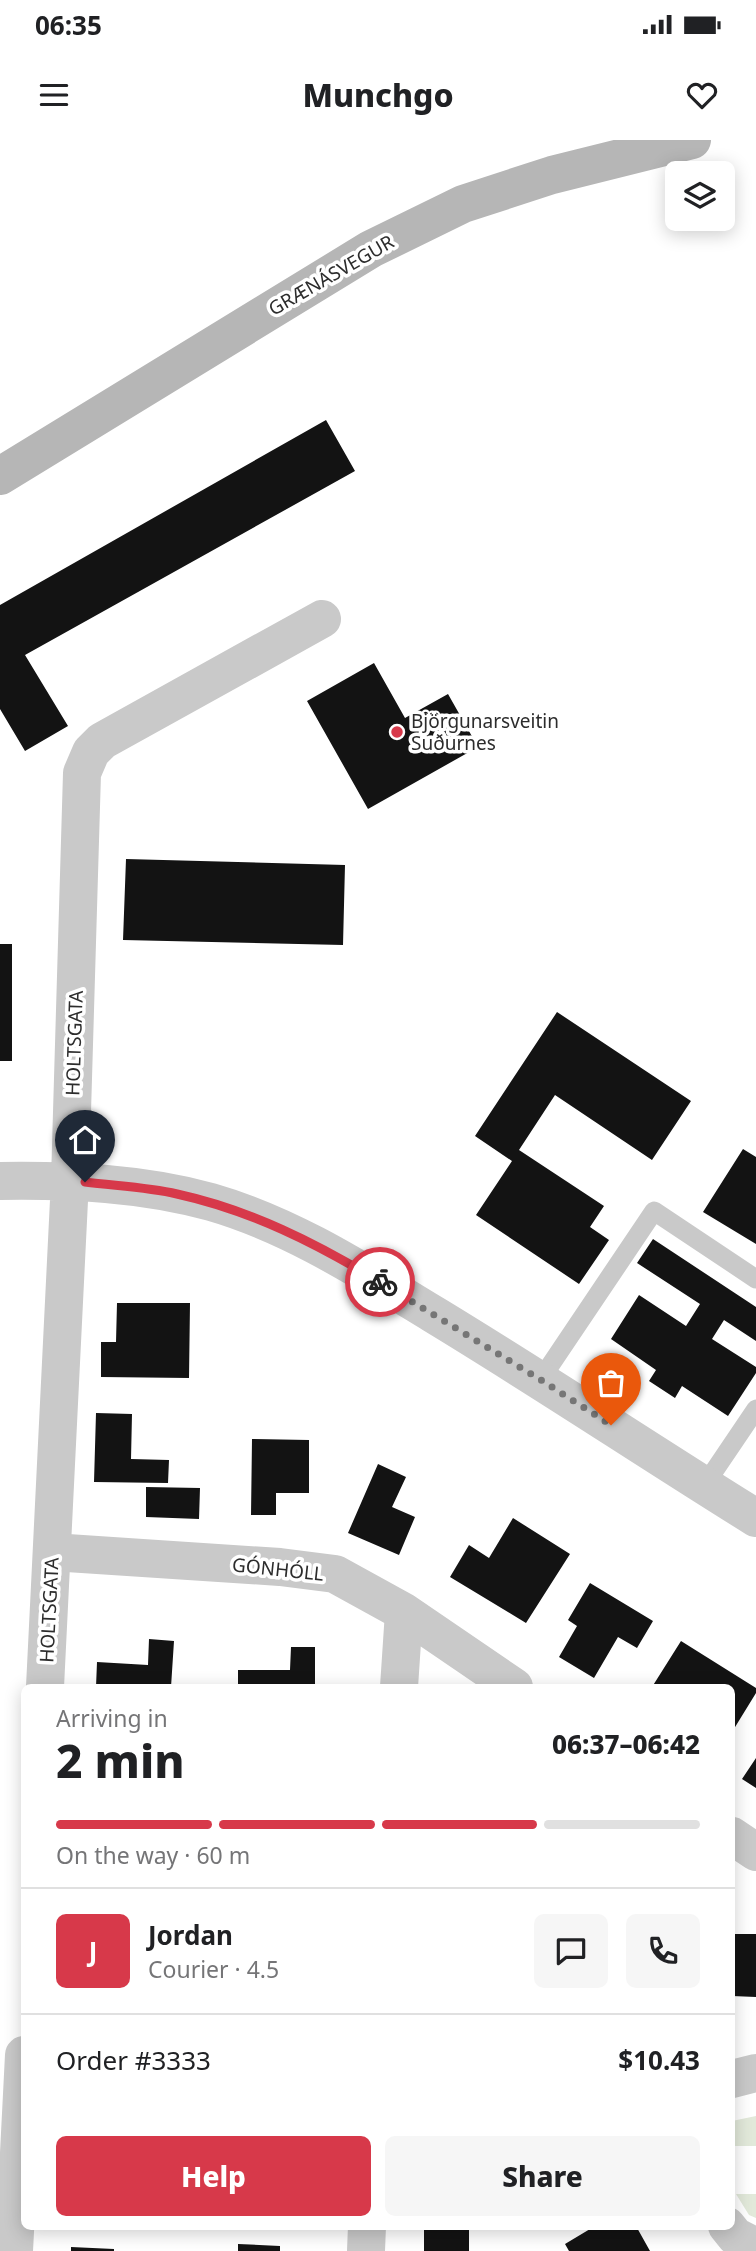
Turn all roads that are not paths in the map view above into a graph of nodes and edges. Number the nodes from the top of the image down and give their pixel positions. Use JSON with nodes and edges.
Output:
{"nodes":[{"id":1,"x":692,"y":140,"type":"edge"},
{"id":2,"x":0,"y":476,"type":"edge"},
{"id":3,"x":322,"y":619,"type":"dead end"},
{"id":4,"x":0,"y":1181,"type":"edge"},
{"id":5,"x":71,"y":1181,"type":"junction"},
{"id":6,"x":756,"y":1279,"type":"edge"},
{"id":7,"x":541,"y":1380,"type":"junction"},
{"id":8,"x":756,"y":1409,"type":"edge"},
{"id":9,"x":704,"y":1486,"type":"junction"},
{"id":10,"x":756,"y":1518,"type":"edge"},
{"id":11,"x":52,"y":1552,"type":"junction"},
{"id":12,"x":404,"y":1612,"type":"junction"},
{"id":13,"x":45,"y":1684,"type":"edge"},
{"id":14,"x":399,"y":1684,"type":"edge"},
{"id":15,"x":510,"y":1684,"type":"edge"},
{"id":16,"x":735,"y":1838,"type":"edge"},
{"id":17,"x":756,"y":1852,"type":"edge"},
{"id":18,"x":756,"y":2073,"type":"edge"},
{"id":19,"x":735,"y":2079,"type":"edge"},
{"id":20,"x":21,"y":2114,"type":"edge"},
{"id":21,"x":367,"y":2230,"type":"edge"},
{"id":22,"x":730,"y":2230,"type":"edge"},
{"id":23,"x":756,"y":2247,"type":"edge"},
{"id":24,"x":14,"y":2251,"type":"edge"},
{"id":25,"x":366,"y":2251,"type":"edge"}],
"edges":[{"from":1,"to":2,"type":"street","name":"GRÆNÁSVEGUR"},
{"from":3,"to":5,"type":"street","name":"HOLTSGATA"},
{"from":4,"to":5,"type":"street"},
{"from":5,"to":7,"type":"street"},
{"from":5,"to":11,"type":"street","name":"HOLTSGATA"},
{"from":6,"to":7,"type":"lane"},
{"from":7,"to":9,"type":"street"},
{"from":8,"to":9,"type":"lane"},
{"from":9,"to":10,"type":"street"},
{"from":11,"to":12,"type":"street","name":"GÓNHÓLL"},
{"from":11,"to":13,"type":"street","name":"HOLTSGATA"},
{"from":12,"to":14,"type":"street"},
{"from":12,"to":15,"type":"street","name":"GÓNHÓLL"},
{"from":16,"to":17,"type":"street"},
{"from":18,"to":19,"type":"street"},
{"from":20,"to":24,"type":"street"},
{"from":21,"to":25,"type":"street"},
{"from":22,"to":23,"type":"street"}]}
